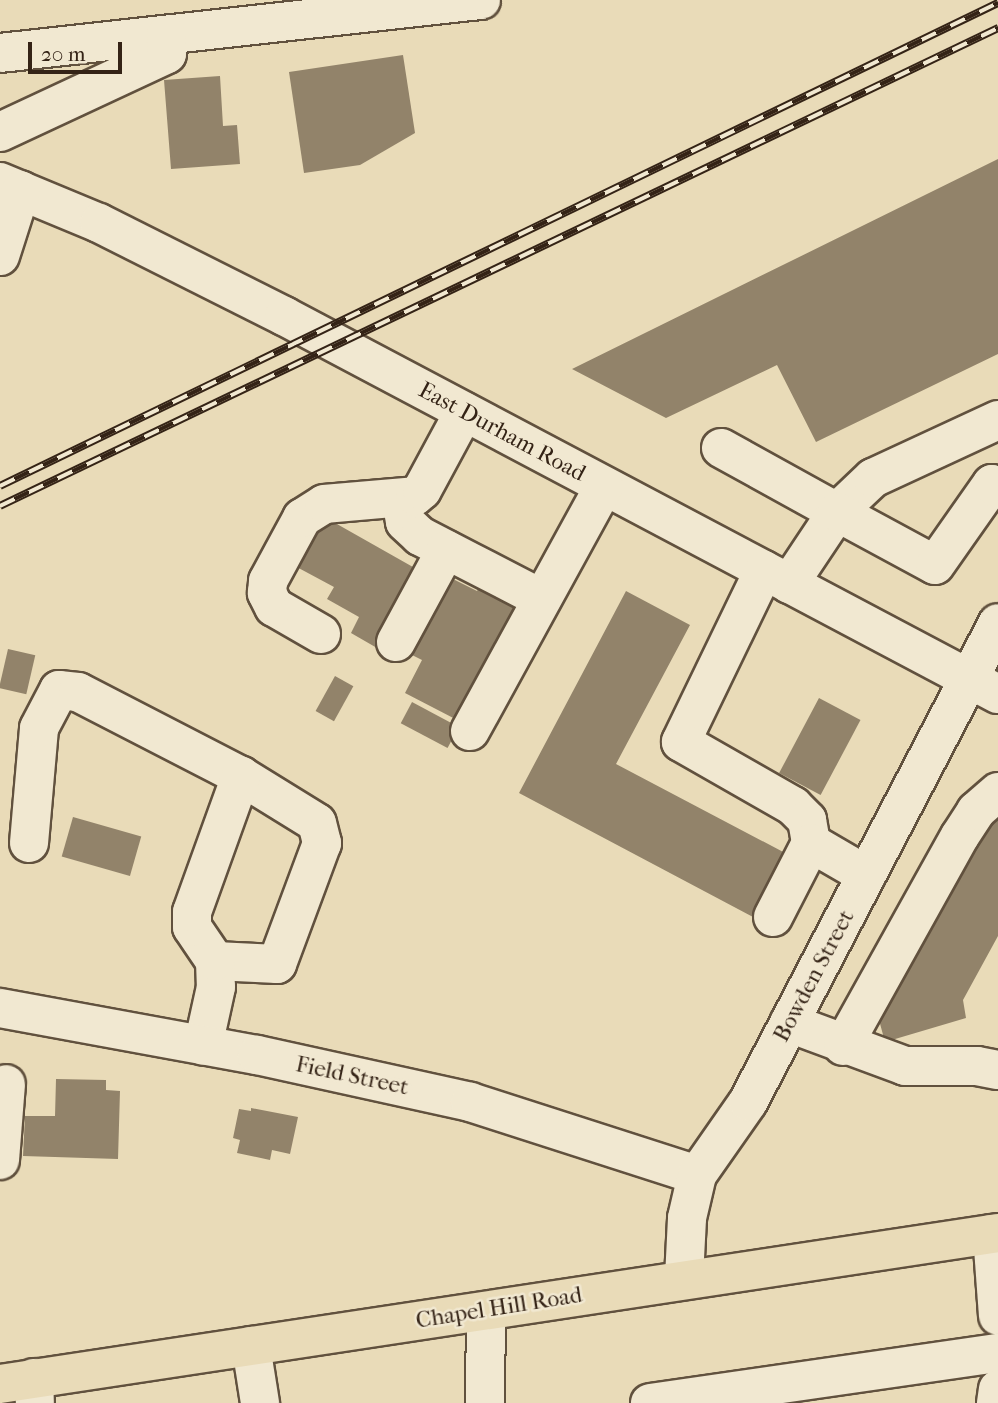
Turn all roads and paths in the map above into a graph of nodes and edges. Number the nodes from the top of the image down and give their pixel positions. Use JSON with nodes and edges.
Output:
{"nodes":[{"id":1,"x":481,"y":0,"type":"edge"},
{"id":2,"x":166,"y":35,"type":"junction"},
{"id":3,"x":0,"y":53,"type":"edge"},
{"id":4,"x":0,"y":132,"type":"edge"},
{"id":5,"x":11,"y":186,"type":"edge"},
{"id":6,"x":2,"y":244,"type":"edge"},
{"id":7,"x":464,"y":412,"type":"junction"},
{"id":8,"x":983,"y":426,"type":"edge"},
{"id":9,"x":722,"y":448,"type":"dead end"},
{"id":10,"x":604,"y":486,"type":"junction"},
{"id":11,"x":995,"y":486,"type":"edge"},
{"id":12,"x":401,"y":499,"type":"junction"},
{"id":13,"x":837,"y":512,"type":"junction"},
{"id":14,"x":446,"y":550,"type":"junction"},
{"id":15,"x":776,"y":577,"type":"junction"},
{"id":16,"x":542,"y":599,"type":"junction"},
{"id":17,"x":998,"y":623,"type":"edge"},
{"id":18,"x":321,"y":634,"type":"dead end"},
{"id":19,"x":396,"y":642,"type":"dead end"},
{"id":20,"x":984,"y":687,"type":"edge"},
{"id":21,"x":470,"y":731,"type":"dead end"},
{"id":22,"x":241,"y":776,"type":"junction"},
{"id":23,"x":998,"y":792,"type":"edge"},
{"id":24,"x":29,"y":843,"type":"dead end"},
{"id":25,"x":811,"y":843,"type":"junction"},
{"id":26,"x":866,"y":875,"type":"junction"},
{"id":27,"x":773,"y":917,"type":"dead end"},
{"id":28,"x":215,"y":961,"type":"junction"},
{"id":29,"x":0,"y":1008,"type":"edge"},
{"id":30,"x":789,"y":1023,"type":"junction"},
{"id":31,"x":843,"y":1045,"type":"junction"},
{"id":32,"x":203,"y":1046,"type":"junction"},
{"id":33,"x":997,"y":1076,"type":"edge"},
{"id":34,"x":6,"y":1084,"type":"dead end"},
{"id":35,"x":0,"y":1160,"type":"edge"},
{"id":36,"x":697,"y":1175,"type":"junction"},
{"id":37,"x":995,"y":1233,"type":"edge"},
{"id":38,"x":684,"y":1278,"type":"junction"},
{"id":39,"x":486,"y":1311,"type":"junction"},
{"id":40,"x":998,"y":1315,"type":"edge"},
{"id":41,"x":251,"y":1346,"type":"junction"},
{"id":42,"x":998,"y":1353,"type":"edge"},
{"id":43,"x":23,"y":1389,"type":"edge"},
{"id":44,"x":998,"y":1389,"type":"edge"},
{"id":45,"x":260,"y":1403,"type":"edge"},
{"id":46,"x":485,"y":1403,"type":"edge"},
{"id":47,"x":650,"y":1403,"type":"edge"},
{"id":48,"x":996,"y":1403,"type":"edge"}],
"edges":[{"from":1,"to":2,"type":"street"},
{"from":2,"to":3,"type":"street"},
{"from":2,"to":4,"type":"street"},
{"from":5,"to":6,"type":"street"},
{"from":5,"to":7,"type":"street","name":"East Durham Road"},
{"from":7,"to":10,"type":"street","name":"East Durham Road"},
{"from":7,"to":12,"type":"street"},
{"from":8,"to":11,"type":"street"},
{"from":8,"to":13,"type":"street"},
{"from":9,"to":13,"type":"street"},
{"from":10,"to":15,"type":"street","name":"East Durham Road"},
{"from":10,"to":16,"type":"street"},
{"from":11,"to":13,"type":"street"},
{"from":12,"to":14,"type":"street"},
{"from":12,"to":18,"type":"street"},
{"from":13,"to":15,"type":"street"},
{"from":14,"to":16,"type":"street"},
{"from":14,"to":19,"type":"street"},
{"from":15,"to":20,"type":"street","name":"East Durham Road"},
{"from":15,"to":25,"type":"street"},
{"from":16,"to":21,"type":"street"},
{"from":17,"to":20,"type":"street","name":"Bowden Street"},
{"from":20,"to":26,"type":"street","name":"Bowden Street"},
{"from":22,"to":24,"type":"street"},
{"from":22,"to":28,"type":"street"},
{"from":22,"to":28,"type":"street"},
{"from":23,"to":31,"type":"street"},
{"from":25,"to":26,"type":"street"},
{"from":25,"to":27,"type":"street"},
{"from":26,"to":30,"type":"street","name":"Bowden Street"},
{"from":28,"to":32,"type":"street"},
{"from":29,"to":32,"type":"street","name":"Field Street"},
{"from":30,"to":31,"type":"street"},
{"from":30,"to":36,"type":"street","name":"Bowden Street"},
{"from":31,"to":33,"type":"street"},
{"from":32,"to":36,"type":"street","name":"Field Street"},
{"from":34,"to":35,"type":"street"},
{"from":36,"to":38,"type":"street","name":"Bowden Street"},
{"from":37,"to":38,"type":"main road","name":"Chapel Hill Road"},
{"from":37,"to":40,"type":"street"},
{"from":38,"to":39,"type":"main road","name":"Chapel Hill Road"},
{"from":39,"to":41,"type":"main road","name":"Chapel Hill Road"},
{"from":39,"to":46,"type":"street"},
{"from":41,"to":43,"type":"main road","name":"Chapel Hill Road"},
{"from":41,"to":45,"type":"street"},
{"from":42,"to":47,"type":"street"},
{"from":44,"to":48,"type":"street"}]}
